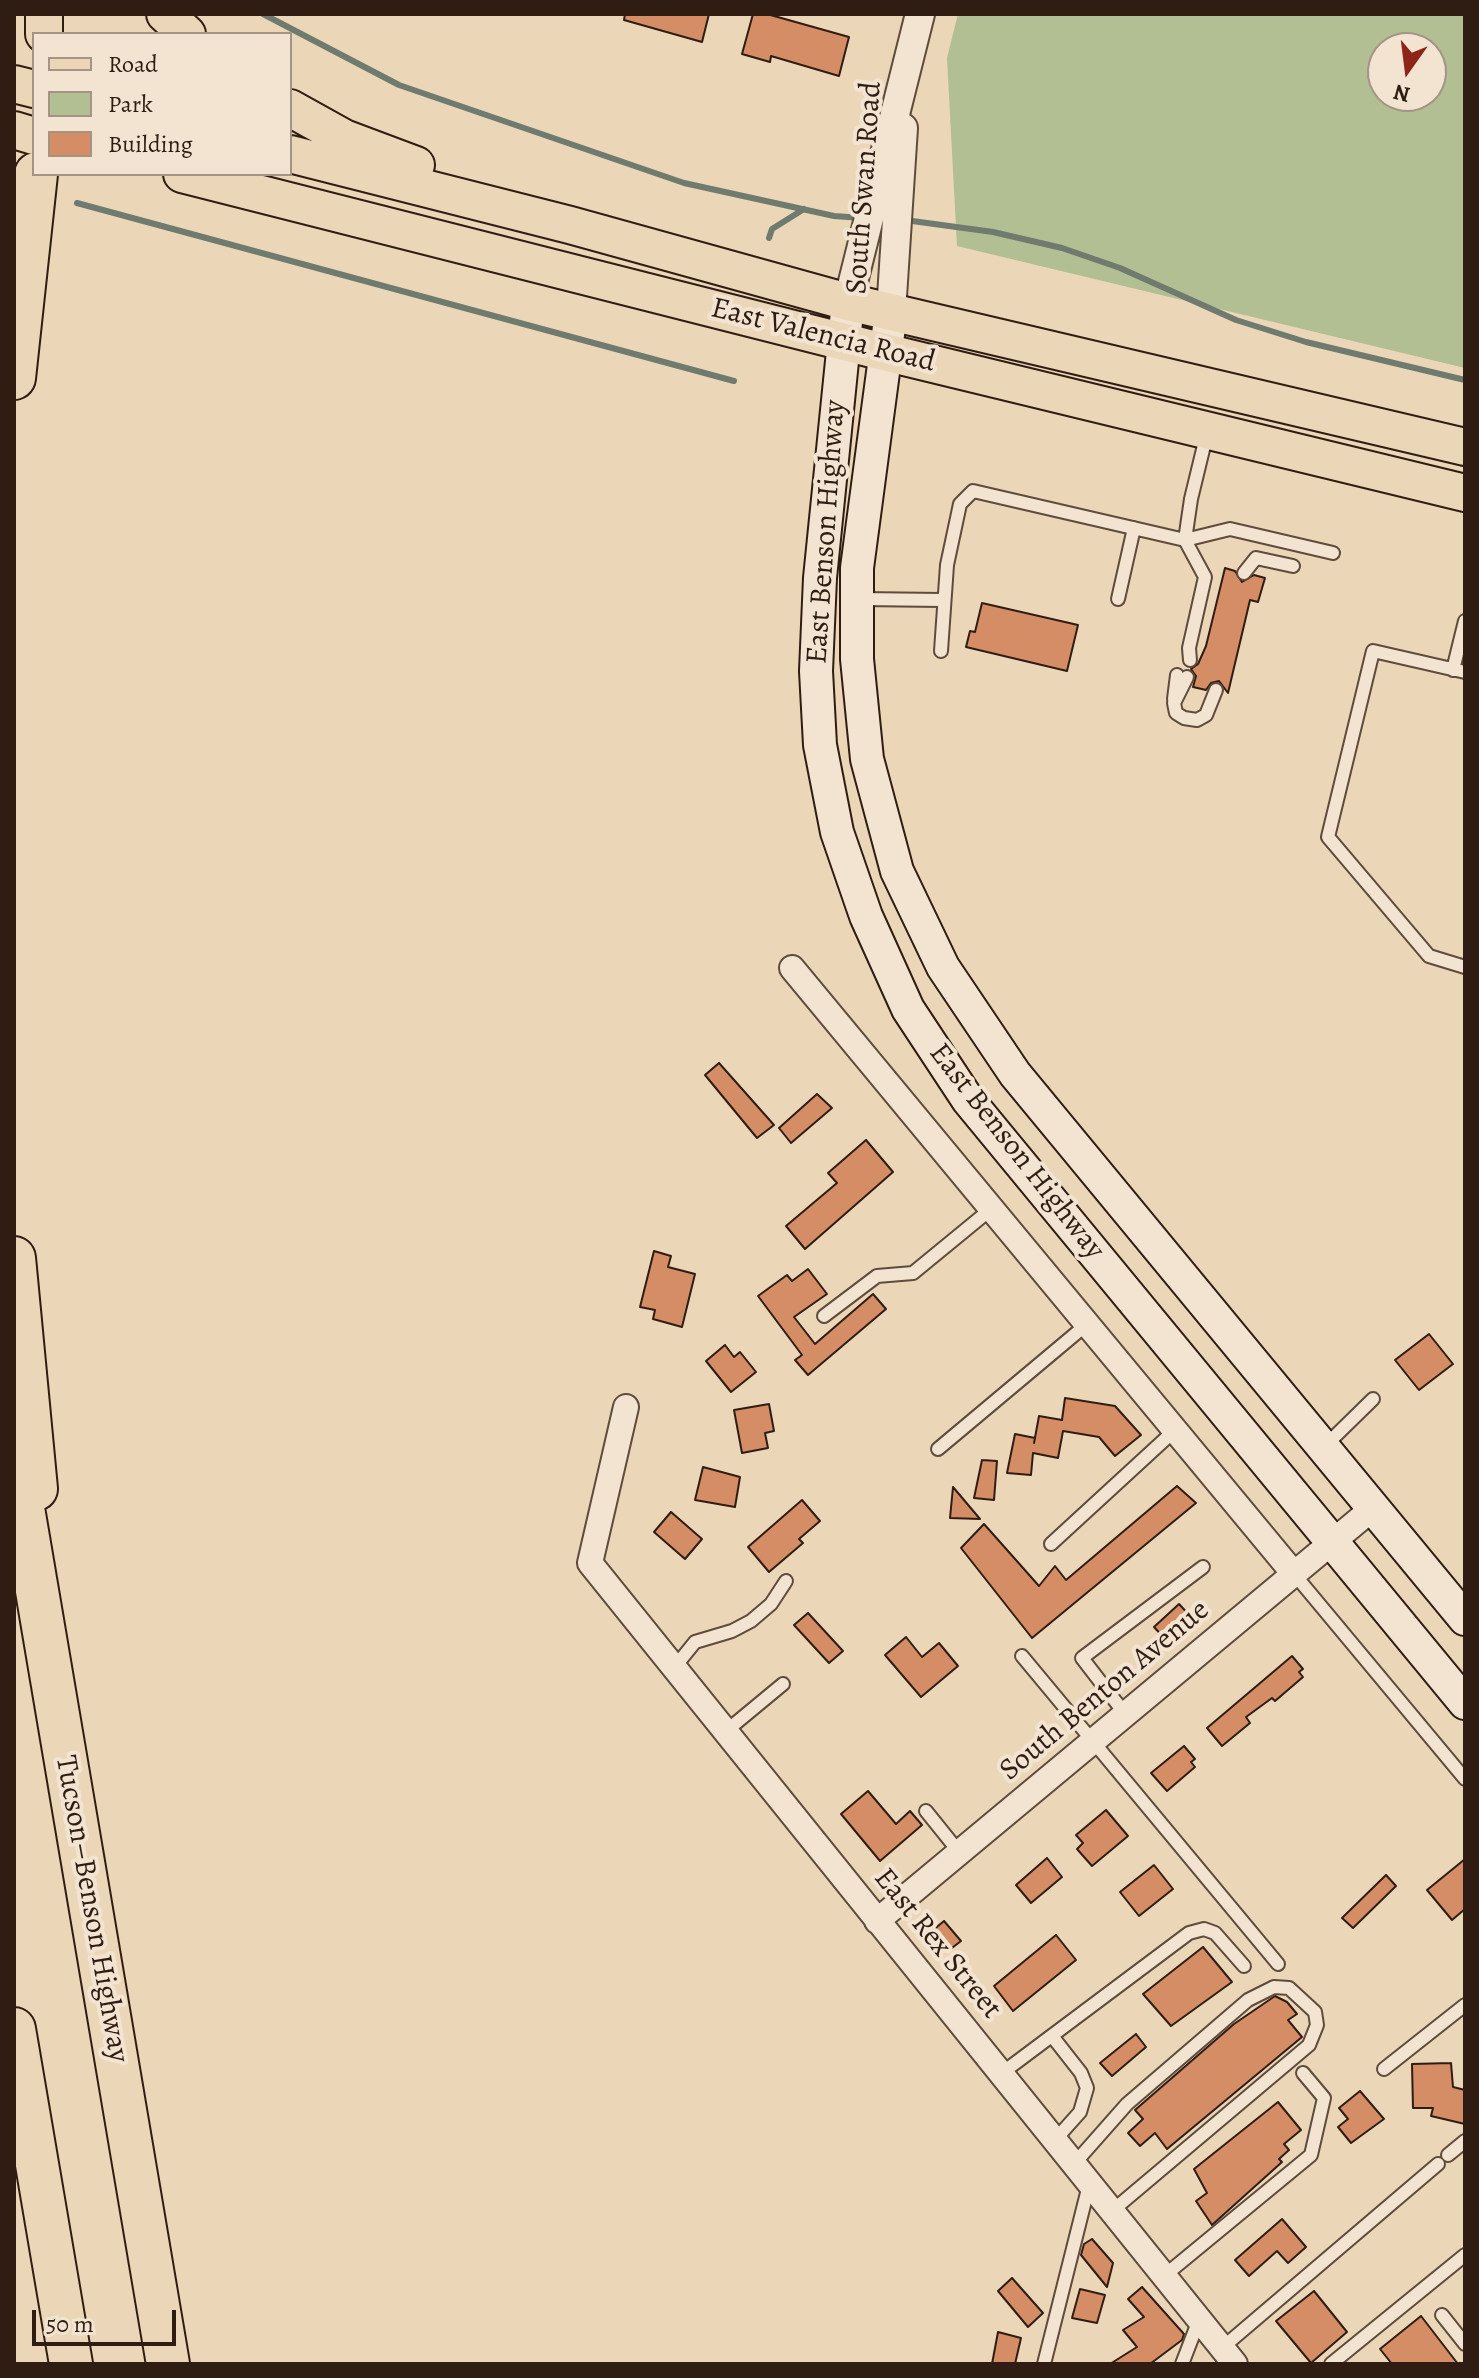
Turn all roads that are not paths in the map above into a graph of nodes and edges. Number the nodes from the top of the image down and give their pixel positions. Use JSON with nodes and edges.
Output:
{"nodes":[{"id":1,"x":165,"y":14,"type":"edge"},
{"id":2,"x":920,"y":14,"type":"edge"},
{"id":3,"x":185,"y":32,"type":"edge"},
{"id":4,"x":292,"y":109,"type":"edge"},
{"id":5,"x":292,"y":155,"type":"edge"},
{"id":6,"x":36,"y":176,"type":"edge"},
{"id":7,"x":190,"y":176,"type":"edge"},
{"id":8,"x":885,"y":202,"type":"junction"},
{"id":9,"x":570,"y":225,"type":"junction"},
{"id":10,"x":848,"y":302,"type":"junction"},
{"id":11,"x":891,"y":312,"type":"junction"},
{"id":12,"x":842,"y":342,"type":"junction"},
{"id":13,"x":884,"y":352,"type":"junction"},
{"id":14,"x":14,"y":378,"type":"edge"},
{"id":15,"x":1208,"y":430,"type":"junction"},
{"id":16,"x":1465,"y":447,"type":"edge"},
{"id":17,"x":1465,"y":493,"type":"edge"},
{"id":18,"x":1134,"y":528,"type":"junction"},
{"id":19,"x":1185,"y":540,"type":"junction"},
{"id":20,"x":1333,"y":553,"type":"dead end"},
{"id":21,"x":1293,"y":566,"type":"dead end"},
{"id":22,"x":1244,"y":573,"type":"dead end"},
{"id":23,"x":857,"y":599,"type":"junction"},
{"id":24,"x":1118,"y":599,"type":"dead end"},
{"id":25,"x":942,"y":600,"type":"junction"},
{"id":26,"x":1465,"y":621,"type":"edge"},
{"id":27,"x":941,"y":651,"type":"dead end"},
{"id":28,"x":1187,"y":655,"type":"dead end"},
{"id":29,"x":1459,"y":671,"type":"edge"},
{"id":30,"x":1182,"y":676,"type":"dead end"},
{"id":31,"x":1216,"y":690,"type":"dead end"},
{"id":32,"x":1465,"y":967,"type":"edge"},
{"id":33,"x":792,"y":968,"type":"dead end"},
{"id":34,"x":991,"y":1209,"type":"junction"},
{"id":35,"x":14,"y":1258,"type":"edge"},
{"id":36,"x":824,"y":1316,"type":"dead end"},
{"id":37,"x":1086,"y":1325,"type":"junction"},
{"id":38,"x":1373,"y":1399,"type":"dead end"},
{"id":39,"x":626,"y":1407,"type":"dead end"},
{"id":40,"x":1174,"y":1431,"type":"junction"},
{"id":41,"x":1323,"y":1448,"type":"junction"},
{"id":42,"x":938,"y":1449,"type":"dead end"},
{"id":43,"x":14,"y":1455,"type":"edge"},
{"id":44,"x":1372,"y":1509,"type":"junction"},
{"id":45,"x":1333,"y":1542,"type":"junction"},
{"id":46,"x":1051,"y":1544,"type":"dead end"},
{"id":47,"x":1203,"y":1567,"type":"dead end"},
{"id":48,"x":1295,"y":1575,"type":"junction"},
{"id":49,"x":786,"y":1581,"type":"dead end"},
{"id":50,"x":1465,"y":1619,"type":"edge"},
{"id":51,"x":1022,"y":1656,"type":"dead end"},
{"id":52,"x":674,"y":1668,"type":"junction"},
{"id":53,"x":783,"y":1684,"type":"dead end"},
{"id":54,"x":1465,"y":1703,"type":"edge"},
{"id":55,"x":57,"y":1709,"type":"junction"},
{"id":56,"x":1126,"y":1715,"type":"junction"},
{"id":57,"x":725,"y":1732,"type":"junction"},
{"id":58,"x":1093,"y":1742,"type":"junction"},
{"id":59,"x":1465,"y":1779,"type":"edge"},
{"id":60,"x":926,"y":1811,"type":"dead end"},
{"id":61,"x":959,"y":1852,"type":"junction"},
{"id":62,"x":877,"y":1921,"type":"junction"},
{"id":63,"x":1278,"y":1964,"type":"dead end"},
{"id":64,"x":1244,"y":1966,"type":"dead end"},
{"id":65,"x":1465,"y":2005,"type":"edge"},
{"id":66,"x":14,"y":2029,"type":"edge"},
{"id":67,"x":1052,"y":2036,"type":"junction"},
{"id":68,"x":14,"y":2069,"type":"edge"},
{"id":69,"x":1384,"y":2069,"type":"dead end"},
{"id":70,"x":1002,"y":2073,"type":"junction"},
{"id":71,"x":1303,"y":2073,"type":"dead end"},
{"id":72,"x":1055,"y":2140,"type":"junction"},
{"id":73,"x":1465,"y":2141,"type":"edge"},
{"id":74,"x":1074,"y":2164,"type":"junction"},
{"id":75,"x":1090,"y":2184,"type":"junction"},
{"id":76,"x":1112,"y":2211,"type":"junction"},
{"id":77,"x":1465,"y":2255,"type":"edge"},
{"id":78,"x":1164,"y":2276,"type":"junction"},
{"id":79,"x":58,"y":2286,"type":"junction"},
{"id":80,"x":1442,"y":2315,"type":"dead end"},
{"id":81,"x":1199,"y":2320,"type":"junction"},
{"id":82,"x":1465,"y":2344,"type":"edge"},
{"id":83,"x":1229,"y":2356,"type":"edge"},
{"id":84,"x":71,"y":2364,"type":"edge"},
{"id":85,"x":168,"y":2364,"type":"edge"},
{"id":86,"x":1044,"y":2364,"type":"edge"},
{"id":87,"x":1182,"y":2364,"type":"edge"},
{"id":88,"x":1331,"y":2364,"type":"edge"}],
"edges":[{"from":1,"to":3,"type":"main road"},
{"from":2,"to":8,"type":"street","name":"South Swan Road"},
{"from":4,"to":9,"type":"main road"},
{"from":5,"to":9,"type":"main road","name":"East Valencia Road"},
{"from":6,"to":14,"type":"highway"},
{"from":7,"to":12,"type":"main road","name":"East Valencia Road"},
{"from":8,"to":10,"type":"street","name":"South Swan Road"},
{"from":8,"to":11,"type":"street","name":"South Swan Road"},
{"from":9,"to":10,"type":"main road","name":"East Valencia Road"},
{"from":10,"to":11,"type":"main road","name":"East Valencia Road"},
{"from":10,"to":12,"type":"main road","name":"East Benson Highway"},
{"from":11,"to":13,"type":"main road","name":"East Benson Highway"},
{"from":11,"to":16,"type":"main road","name":"East Valencia Road"},
{"from":12,"to":13,"type":"main road","name":"East Valencia Road"},
{"from":12,"to":45,"type":"main road","name":"East Benson Highway"},
{"from":13,"to":15,"type":"main road","name":"East Valencia Road"},
{"from":13,"to":23,"type":"main road","name":"East Benson Highway"},
{"from":15,"to":17,"type":"main road","name":"East Valencia Road"},
{"from":15,"to":19,"type":"lane"},
{"from":18,"to":19,"type":"lane"},
{"from":18,"to":24,"type":"lane"},
{"from":18,"to":25,"type":"lane"},
{"from":19,"to":20,"type":"lane"},
{"from":19,"to":28,"type":"lane"},
{"from":21,"to":22,"type":"lane"},
{"from":23,"to":25,"type":"lane"},
{"from":23,"to":41,"type":"main road","name":"East Benson Highway"},
{"from":25,"to":27,"type":"lane"},
{"from":26,"to":29,"type":"lane"},
{"from":29,"to":32,"type":"lane"},
{"from":30,"to":31,"type":"lane"},
{"from":33,"to":34,"type":"street","name":"East Benson Highway"},
{"from":34,"to":36,"type":"lane"},
{"from":34,"to":37,"type":"street","name":"East Benson Highway"},
{"from":35,"to":55,"type":"highway"},
{"from":37,"to":40,"type":"street","name":"East Benson Highway"},
{"from":37,"to":42,"type":"lane"},
{"from":38,"to":41,"type":"lane"},
{"from":39,"to":52,"type":"street","name":"East Rex Street"},
{"from":40,"to":46,"type":"lane"},
{"from":40,"to":48,"type":"street","name":"East Benson Highway"},
{"from":41,"to":44,"type":"main road","name":"East Benson Highway"},
{"from":43,"to":55,"type":"highway","name":"Tucson–Benson Highway"},
{"from":44,"to":45,"type":"street","name":"South Benton Avenue"},
{"from":44,"to":50,"type":"main road","name":"East Benson Highway"},
{"from":45,"to":48,"type":"street","name":"South Benton Avenue"},
{"from":45,"to":54,"type":"main road","name":"East Benson Highway"},
{"from":47,"to":56,"type":"lane"},
{"from":48,"to":56,"type":"street","name":"South Benton Avenue"},
{"from":48,"to":59,"type":"lane"},
{"from":49,"to":52,"type":"lane"},
{"from":51,"to":58,"type":"lane"},
{"from":52,"to":57,"type":"street","name":"East Rex Street"},
{"from":53,"to":57,"type":"lane"},
{"from":55,"to":85,"type":"highway","name":"Tucson–Benson Highway"},
{"from":56,"to":58,"type":"street","name":"South Benton Avenue"},
{"from":57,"to":62,"type":"street","name":"East Rex Street"},
{"from":58,"to":61,"type":"street","name":"South Benton Avenue"},
{"from":58,"to":63,"type":"lane"},
{"from":60,"to":61,"type":"lane"},
{"from":61,"to":62,"type":"street","name":"South Benton Avenue"},
{"from":62,"to":70,"type":"street","name":"East Rex Street"},
{"from":64,"to":67,"type":"lane"},
{"from":65,"to":69,"type":"lane"},
{"from":66,"to":79,"type":"highway"},
{"from":67,"to":70,"type":"lane"},
{"from":67,"to":72,"type":"lane"},
{"from":68,"to":79,"type":"highway"},
{"from":70,"to":72,"type":"street","name":"East Rex Street"},
{"from":71,"to":78,"type":"lane"},
{"from":72,"to":74,"type":"street","name":"East Rex Street"},
{"from":73,"to":83,"type":"lane"},
{"from":74,"to":75,"type":"street","name":"East Rex Street"},
{"from":74,"to":76,"type":"lane"},
{"from":75,"to":76,"type":"street","name":"East Rex Street"},
{"from":75,"to":86,"type":"lane"},
{"from":76,"to":78,"type":"street","name":"East Rex Street"},
{"from":77,"to":88,"type":"lane"},
{"from":78,"to":81,"type":"street","name":"East Rex Street"},
{"from":79,"to":84,"type":"highway"},
{"from":80,"to":82,"type":"lane"},
{"from":81,"to":83,"type":"street","name":"East Rex Street"},
{"from":81,"to":87,"type":"lane"}]}
